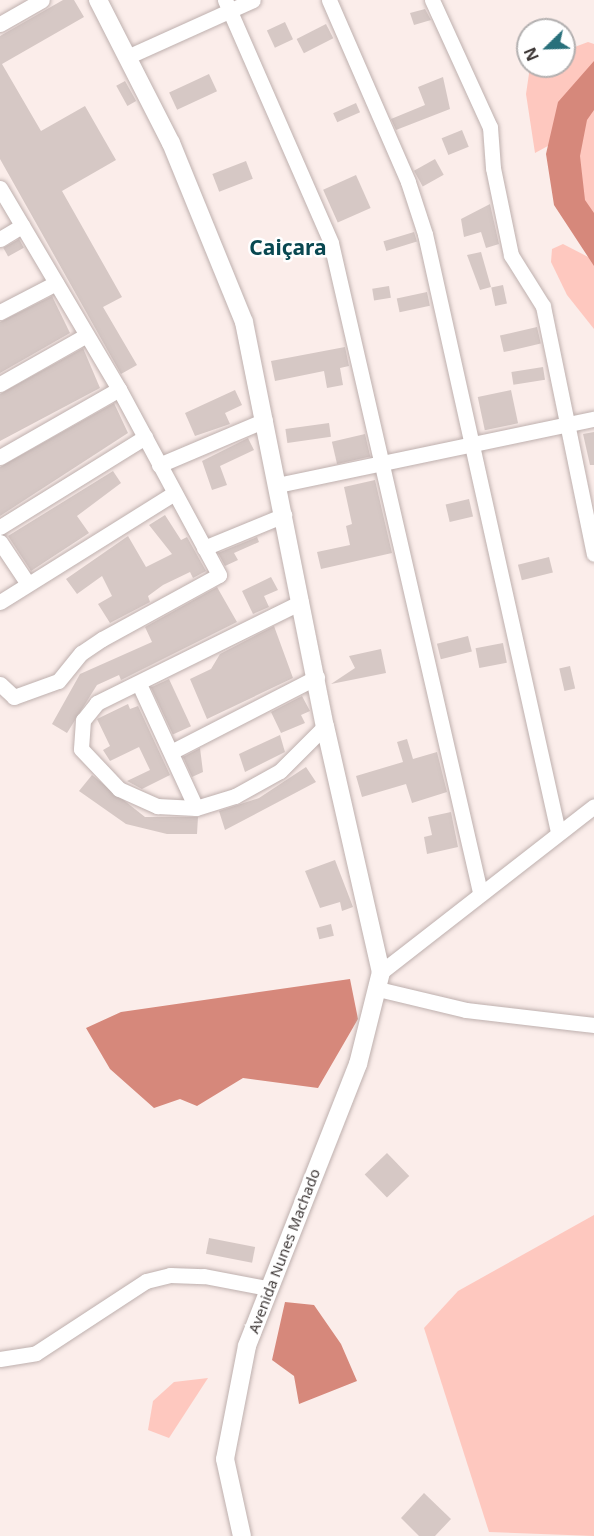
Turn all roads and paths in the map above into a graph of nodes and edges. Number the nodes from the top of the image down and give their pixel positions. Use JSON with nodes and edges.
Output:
{"nodes":[{"id":1,"x":42,"y":0,"type":"edge"},
{"id":2,"x":98,"y":0,"type":"edge"},
{"id":3,"x":253,"y":0,"type":"edge"},
{"id":4,"x":329,"y":0,"type":"edge"},
{"id":5,"x":432,"y":0,"type":"edge"},
{"id":6,"x":227,"y":5,"type":"edge"},
{"id":7,"x":0,"y":24,"type":"edge"},
{"id":8,"x":127,"y":57,"type":"junction"},
{"id":9,"x":0,"y":188,"type":"edge"},
{"id":10,"x":22,"y":226,"type":"junction"},
{"id":11,"x":0,"y":239,"type":"edge"},
{"id":12,"x":56,"y":283,"type":"junction"},
{"id":13,"x":0,"y":312,"type":"edge"},
{"id":14,"x":85,"y":336,"type":"junction"},
{"id":15,"x":0,"y":384,"type":"edge"},
{"id":16,"x":119,"y":389,"type":"junction"},
{"id":17,"x":594,"y":419,"type":"edge"},
{"id":18,"x":265,"y":420,"type":"junction"},
{"id":19,"x":564,"y":426,"type":"junction"},
{"id":20,"x":145,"y":437,"type":"junction"},
{"id":21,"x":471,"y":446,"type":"junction"},
{"id":22,"x":0,"y":457,"type":"edge"},
{"id":23,"x":383,"y":463,"type":"junction"},
{"id":24,"x":159,"y":465,"type":"junction"},
{"id":25,"x":277,"y":485,"type":"junction"},
{"id":26,"x":173,"y":494,"type":"junction"},
{"id":27,"x":284,"y":514,"type":"junction"},
{"id":28,"x":0,"y":527,"type":"edge"},
{"id":29,"x":0,"y":542,"type":"edge"},
{"id":30,"x":204,"y":549,"type":"junction"},
{"id":31,"x":594,"y":554,"type":"edge"},
{"id":32,"x":28,"y":584,"type":"junction"},
{"id":33,"x":0,"y":602,"type":"edge"},
{"id":34,"x":301,"y":602,"type":"junction"},
{"id":35,"x":317,"y":677,"type":"junction"},
{"id":36,"x":0,"y":684,"type":"edge"},
{"id":37,"x":139,"y":684,"type":"junction"},
{"id":38,"x":325,"y":726,"type":"junction"},
{"id":39,"x":173,"y":751,"type":"junction"},
{"id":40,"x":594,"y":806,"type":"edge"},
{"id":41,"x":196,"y":808,"type":"junction"},
{"id":42,"x":558,"y":832,"type":"junction"},
{"id":43,"x":480,"y":892,"type":"junction"},
{"id":44,"x":379,"y":980,"type":"junction"},
{"id":45,"x":594,"y":1025,"type":"edge"},
{"id":46,"x":267,"y":1288,"type":"junction"},
{"id":47,"x":0,"y":1359,"type":"edge"},
{"id":48,"x":242,"y":1536,"type":"edge"}],
"edges":[{"from":1,"to":7,"type":"street"},
{"from":2,"to":8,"type":"main road"},
{"from":3,"to":6,"type":"street"},
{"from":4,"to":21,"type":"street"},
{"from":5,"to":19,"type":"street"},
{"from":6,"to":8,"type":"street"},
{"from":6,"to":23,"type":"street"},
{"from":8,"to":18,"type":"main road"},
{"from":9,"to":10,"type":"street"},
{"from":10,"to":11,"type":"street"},
{"from":10,"to":12,"type":"street"},
{"from":12,"to":13,"type":"street"},
{"from":12,"to":14,"type":"street"},
{"from":14,"to":15,"type":"street"},
{"from":14,"to":16,"type":"street"},
{"from":16,"to":20,"type":"street"},
{"from":16,"to":22,"type":"street"},
{"from":17,"to":19,"type":"street"},
{"from":18,"to":24,"type":"street"},
{"from":18,"to":25,"type":"main road"},
{"from":19,"to":21,"type":"street"},
{"from":19,"to":31,"type":"street"},
{"from":20,"to":24,"type":"street"},
{"from":20,"to":28,"type":"street"},
{"from":21,"to":23,"type":"street"},
{"from":21,"to":42,"type":"street"},
{"from":23,"to":25,"type":"street"},
{"from":23,"to":43,"type":"street"},
{"from":24,"to":26,"type":"street"},
{"from":25,"to":27,"type":"main road"},
{"from":26,"to":30,"type":"street"},
{"from":26,"to":32,"type":"street"},
{"from":27,"to":30,"type":"street"},
{"from":27,"to":34,"type":"main road"},
{"from":29,"to":32,"type":"street"},
{"from":30,"to":36,"type":"street"},
{"from":32,"to":33,"type":"street"},
{"from":34,"to":35,"type":"main road"},
{"from":34,"to":37,"type":"street"},
{"from":35,"to":38,"type":"main road"},
{"from":35,"to":39,"type":"street"},
{"from":37,"to":39,"type":"street"},
{"from":37,"to":41,"type":"street"},
{"from":38,"to":41,"type":"street"},
{"from":38,"to":44,"type":"main road"},
{"from":39,"to":41,"type":"street"},
{"from":40,"to":42,"type":"street"},
{"from":42,"to":43,"type":"street"},
{"from":43,"to":44,"type":"street"},
{"from":44,"to":45,"type":"street"},
{"from":44,"to":46,"type":"main road","name":"Avenida Nunes Machado"},
{"from":46,"to":47,"type":"street"},
{"from":46,"to":48,"type":"main road","name":"Avenida Nunes Machado"}]}
